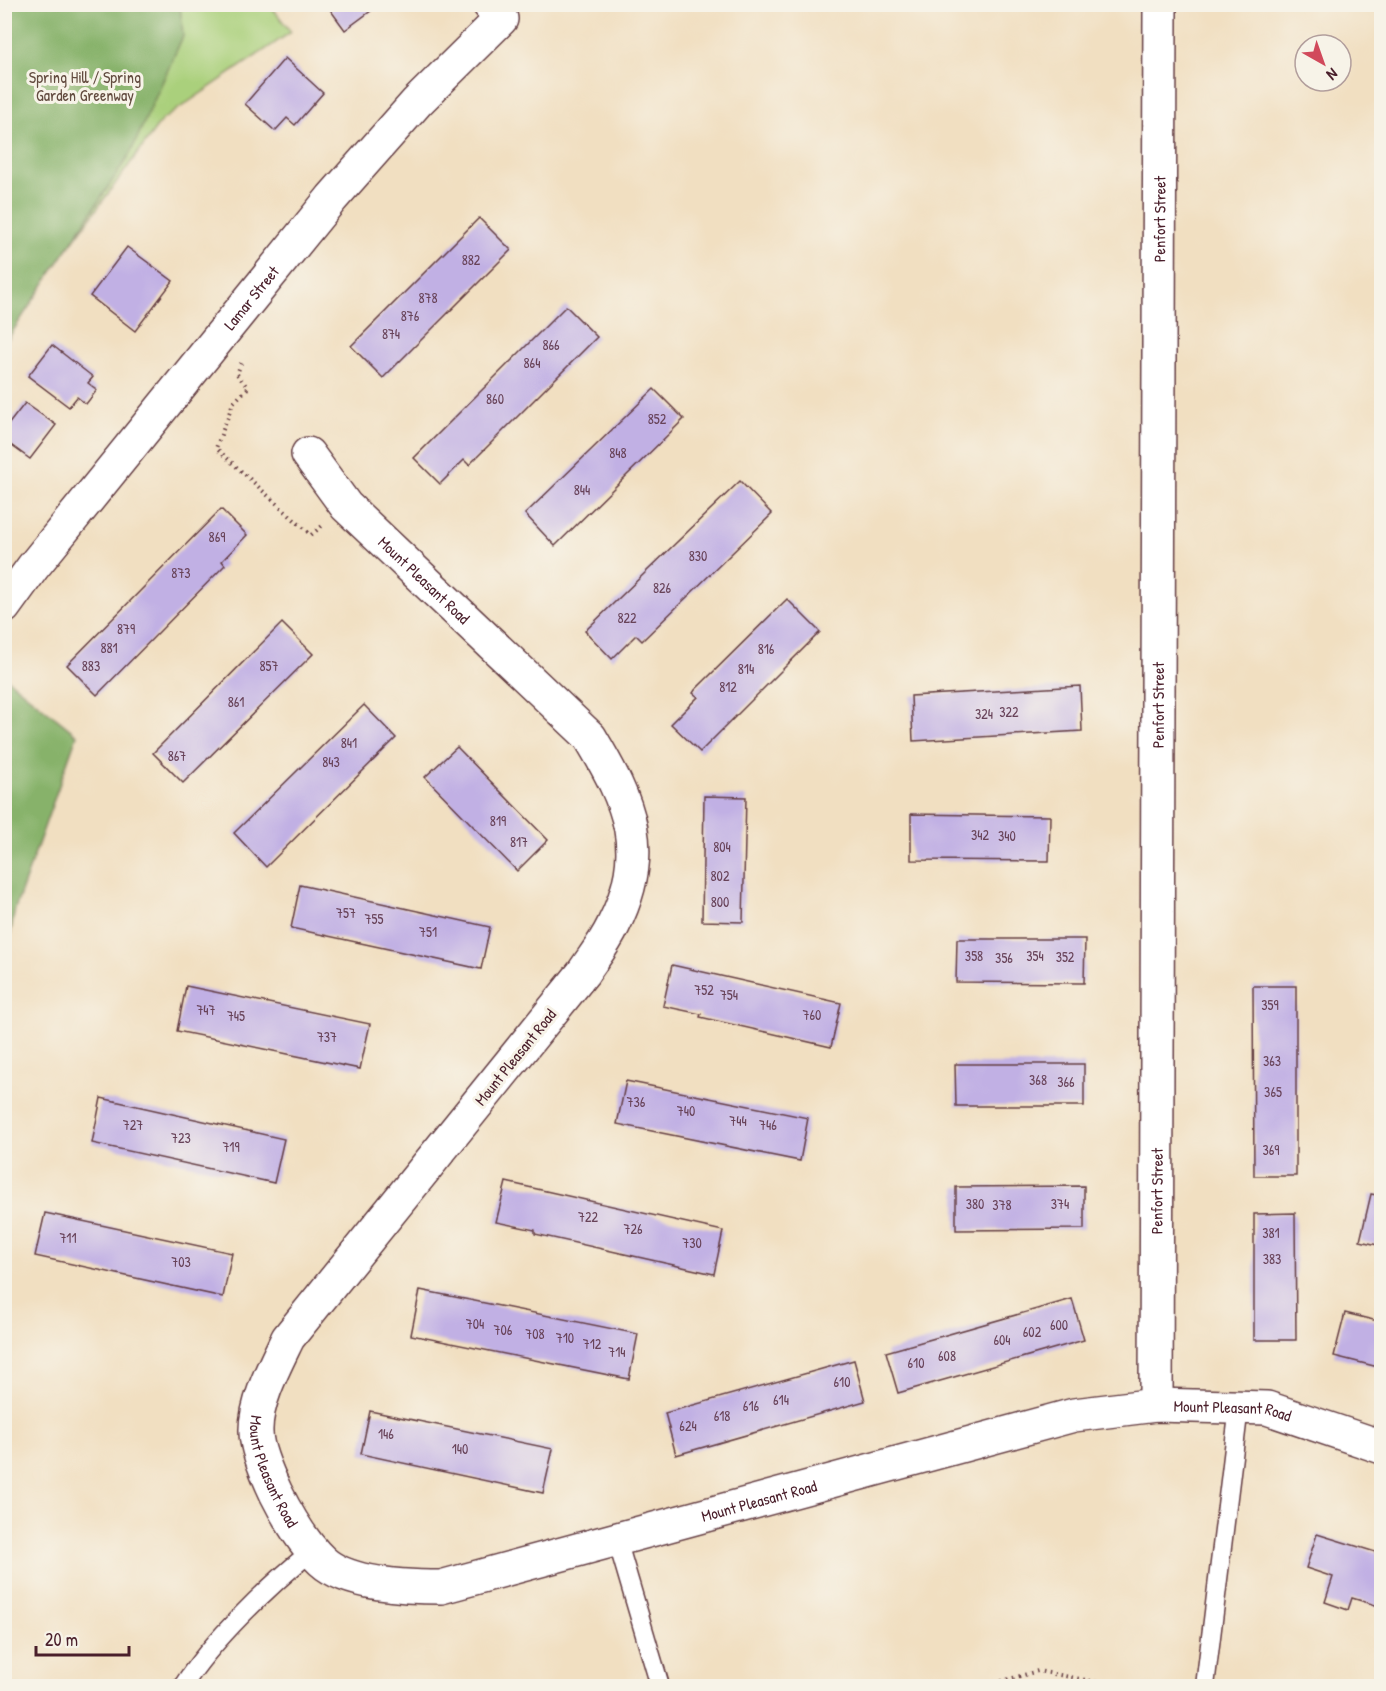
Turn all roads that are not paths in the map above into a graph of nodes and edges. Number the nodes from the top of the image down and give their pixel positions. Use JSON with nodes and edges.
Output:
{"nodes":[{"id":1,"x":1160,"y":4,"type":"edge"},
{"id":2,"x":502,"y":9,"type":"edge"},
{"id":3,"x":308,"y":453,"type":"dead end"},
{"id":4,"x":4,"y":607,"type":"edge"},
{"id":5,"x":1156,"y":1405,"type":"junction"},
{"id":6,"x":1239,"y":1407,"type":"junction"},
{"id":7,"x":1382,"y":1447,"type":"edge"},
{"id":8,"x":617,"y":1540,"type":"junction"},
{"id":9,"x":313,"y":1550,"type":"junction"},
{"id":10,"x":183,"y":1686,"type":"edge"},
{"id":11,"x":660,"y":1686,"type":"edge"},
{"id":12,"x":1205,"y":1686,"type":"edge"}],
"edges":[{"from":1,"to":5,"type":"street","name":"Penfort Street"},
{"from":2,"to":4,"type":"street","name":"Lamar Street"},
{"from":3,"to":9,"type":"street","name":"Mount Pleasant Road"},
{"from":5,"to":6,"type":"street","name":"Mount Pleasant Road"},
{"from":5,"to":8,"type":"street","name":"Mount Pleasant Road"},
{"from":6,"to":7,"type":"street","name":"Mount Pleasant Road"},
{"from":6,"to":12,"type":"lane"},
{"from":8,"to":9,"type":"street","name":"Mount Pleasant Road"},
{"from":8,"to":11,"type":"lane"},
{"from":9,"to":10,"type":"lane"}]}
